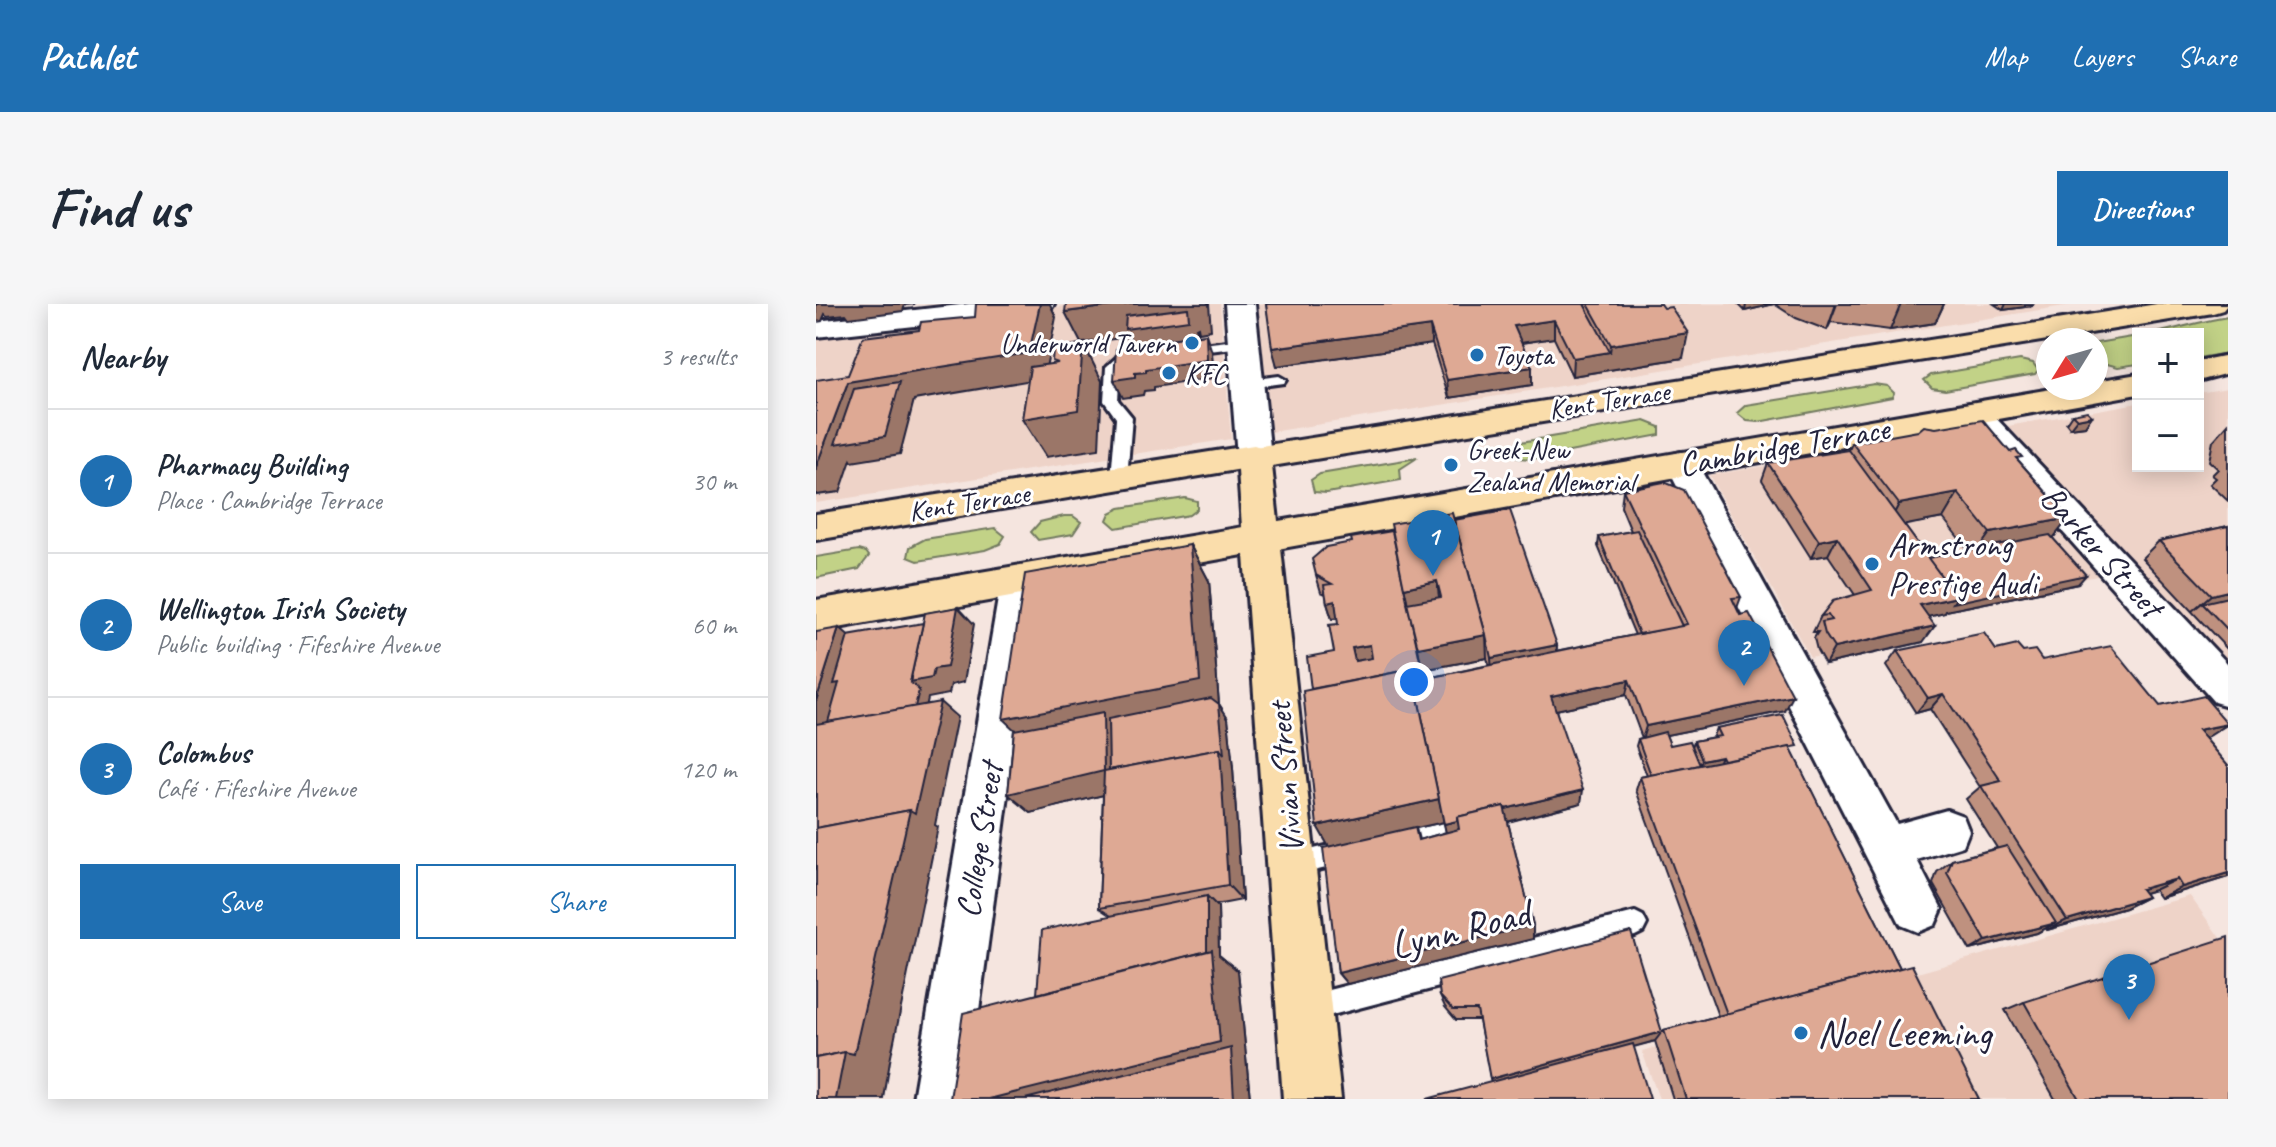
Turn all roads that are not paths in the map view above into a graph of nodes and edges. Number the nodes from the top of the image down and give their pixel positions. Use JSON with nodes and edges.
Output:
{"nodes":[{"id":1,"x":1041,"y":304,"type":"edge"},
{"id":2,"x":1240,"y":304,"type":"edge"},
{"id":3,"x":2213,"y":304,"type":"edge"},
{"id":4,"x":816,"y":329,"type":"edge"},
{"id":5,"x":1244,"y":343,"type":"junction"},
{"id":6,"x":2228,"y":364,"type":"edge"},
{"id":7,"x":2204,"y":370,"type":"edge"},
{"id":8,"x":2132,"y":385,"type":"edge"},
{"id":9,"x":1975,"y":414,"type":"junction"},
{"id":10,"x":1254,"y":457,"type":"junction"},
{"id":11,"x":1681,"y":463,"type":"junction"},
{"id":12,"x":1119,"y":478,"type":"junction"},
{"id":13,"x":816,"y":527,"type":"edge"},
{"id":14,"x":1261,"y":537,"type":"junction"},
{"id":15,"x":1019,"y":581,"type":"junction"},
{"id":16,"x":816,"y":616,"type":"edge"},
{"id":17,"x":2228,"y":690,"type":"edge"},
{"id":18,"x":1442,"y":830,"type":"edge"},
{"id":19,"x":1947,"y":831,"type":"dead end"},
{"id":20,"x":1885,"y":848,"type":"junction"},
{"id":21,"x":1293,"y":865,"type":"junction"},
{"id":22,"x":1918,"y":909,"type":"dead end"},
{"id":23,"x":1635,"y":924,"type":"dead end"},
{"id":24,"x":1305,"y":1009,"type":"junction"},
{"id":25,"x":940,"y":1099,"type":"edge"},
{"id":26,"x":1312,"y":1099,"type":"edge"}],
"edges":[{"from":1,"to":4,"type":"street"},
{"from":2,"to":5,"type":"street"},
{"from":3,"to":10,"type":"main road","name":"Kent Terrace"},
{"from":5,"to":10,"type":"street"},
{"from":5,"to":12,"type":"lane"},
{"from":6,"to":7,"type":"main road"},
{"from":8,"to":9,"type":"main road","name":"Cambridge Terrace"},
{"from":9,"to":11,"type":"main road","name":"Cambridge Terrace"},
{"from":9,"to":17,"type":"street","name":"Barker Street"},
{"from":10,"to":12,"type":"main road","name":"Kent Terrace"},
{"from":10,"to":14,"type":"main road","name":"Vivian Street"},
{"from":11,"to":14,"type":"main road","name":"Cambridge Terrace"},
{"from":11,"to":20,"type":"street"},
{"from":12,"to":13,"type":"main road","name":"Kent Terrace"},
{"from":14,"to":15,"type":"main road","name":"Cambridge Terrace"},
{"from":14,"to":21,"type":"main road","name":"Vivian Street"},
{"from":15,"to":16,"type":"main road","name":"Cambridge Terrace"},
{"from":15,"to":25,"type":"street","name":"College Street"},
{"from":18,"to":21,"type":"lane"},
{"from":19,"to":20,"type":"street"},
{"from":20,"to":22,"type":"street"},
{"from":21,"to":24,"type":"main road","name":"Vivian Street"},
{"from":23,"to":24,"type":"lane","name":"Lynn Road"},
{"from":24,"to":26,"type":"main road","name":"Vivian Street"}]}
